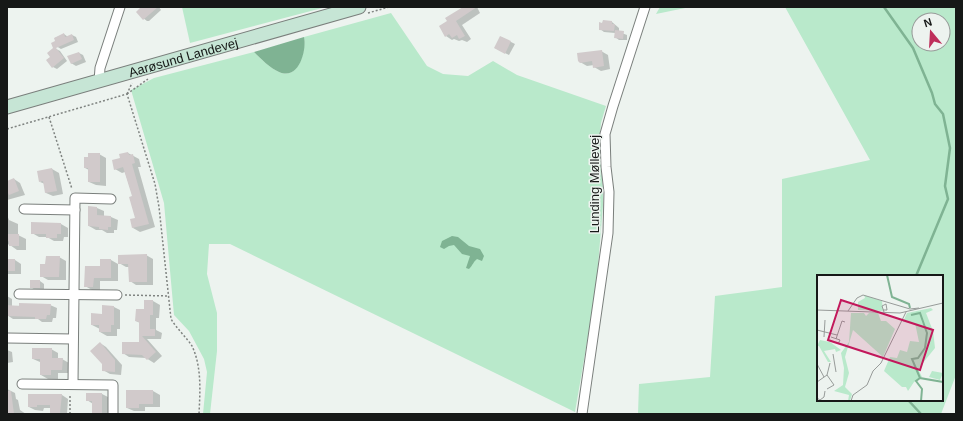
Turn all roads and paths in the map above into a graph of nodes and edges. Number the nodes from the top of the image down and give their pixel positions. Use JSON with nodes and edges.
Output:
{"nodes":[{"id":1,"x":120,"y":7,"type":"edge"},
{"id":2,"x":360,"y":7,"type":"edge"},
{"id":3,"x":645,"y":7,"type":"edge"},
{"id":4,"x":99,"y":81,"type":"junction"},
{"id":5,"x":7,"y":107,"type":"edge"},
{"id":6,"x":49,"y":117,"type":"junction"},
{"id":7,"x":7,"y":129,"type":"edge"},
{"id":8,"x":75,"y":198,"type":"junction"},
{"id":9,"x":111,"y":199,"type":"dead end"},
{"id":10,"x":24,"y":209,"type":"dead end"},
{"id":11,"x":75,"y":210,"type":"junction"},
{"id":12,"x":19,"y":294,"type":"dead end"},
{"id":13,"x":74,"y":294,"type":"junction"},
{"id":14,"x":117,"y":295,"type":"joint"},
{"id":15,"x":169,"y":296,"type":"junction"},
{"id":16,"x":7,"y":338,"type":"edge"},
{"id":17,"x":73,"y":339,"type":"junction"},
{"id":18,"x":22,"y":384,"type":"dead end"},
{"id":19,"x":73,"y":384,"type":"junction"},
{"id":20,"x":70,"y":414,"type":"edge"},
{"id":21,"x":113,"y":414,"type":"edge"},
{"id":22,"x":199,"y":414,"type":"edge"},
{"id":23,"x":582,"y":414,"type":"edge"}],
"edges":[{"from":1,"to":4,"type":"street"},
{"from":2,"to":4,"type":"street","name":"Aarøsund Landevej"},
{"from":3,"to":23,"type":"street","name":"Lunding Møllevej"},
{"from":4,"to":5,"type":"street","name":"Aarøsund Landevej"},
{"from":6,"to":7,"type":"path"},
{"from":6,"to":8,"type":"path"},
{"from":6,"to":15,"type":"path"},
{"from":8,"to":9,"type":"street"},
{"from":8,"to":11,"type":"street"},
{"from":10,"to":11,"type":"street"},
{"from":11,"to":13,"type":"street"},
{"from":12,"to":13,"type":"street"},
{"from":13,"to":14,"type":"street"},
{"from":13,"to":17,"type":"street"},
{"from":14,"to":15,"type":"path"},
{"from":15,"to":22,"type":"path"},
{"from":16,"to":17,"type":"street"},
{"from":17,"to":19,"type":"street"},
{"from":18,"to":19,"type":"street"},
{"from":19,"to":20,"type":"path"},
{"from":19,"to":21,"type":"street"}]}
